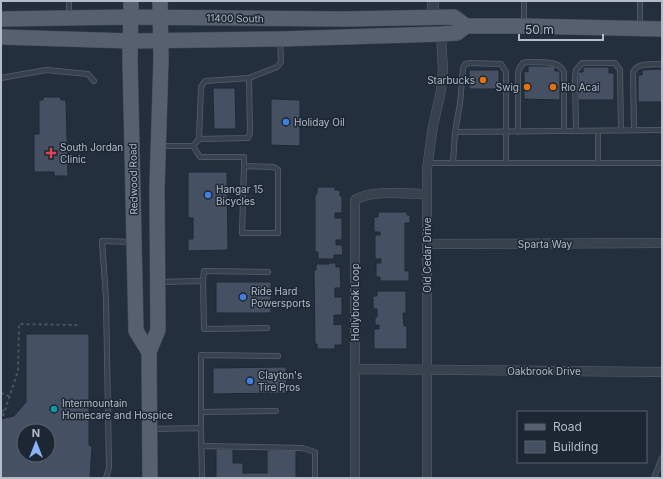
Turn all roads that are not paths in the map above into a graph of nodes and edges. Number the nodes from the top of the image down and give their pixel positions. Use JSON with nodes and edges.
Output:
{"nodes":[{"id":1,"x":69,"y":1,"type":"edge"},
{"id":2,"x":131,"y":1,"type":"edge"},
{"id":3,"x":160,"y":1,"type":"edge"},
{"id":4,"x":433,"y":1,"type":"edge"},
{"id":5,"x":524,"y":1,"type":"edge"},
{"id":6,"x":640,"y":1,"type":"edge"},
{"id":7,"x":131,"y":17,"type":"junction"},
{"id":8,"x":160,"y":17,"type":"junction"},
{"id":9,"x":69,"y":18,"type":"junction"},
{"id":10,"x":433,"y":18,"type":"junction"},
{"id":11,"x":1,"y":19,"type":"edge"},
{"id":12,"x":466,"y":26,"type":"junction"},
{"id":13,"x":524,"y":26,"type":"junction"},
{"id":14,"x":640,"y":28,"type":"junction"},
{"id":15,"x":662,"y":29,"type":"edge"},
{"id":16,"x":441,"y":34,"type":"junction"},
{"id":17,"x":1,"y":37,"type":"edge"},
{"id":18,"x":280,"y":39,"type":"junction"},
{"id":19,"x":160,"y":40,"type":"junction"},
{"id":20,"x":130,"y":41,"type":"junction"},
{"id":21,"x":662,"y":64,"type":"edge"},
{"id":22,"x":1,"y":78,"type":"edge"},
{"id":23,"x":249,"y":78,"type":"junction"},
{"id":24,"x":94,"y":81,"type":"dead end"},
{"id":25,"x":634,"y":130,"type":"junction"},
{"id":26,"x":662,"y":130,"type":"edge"},
{"id":27,"x":564,"y":131,"type":"junction"},
{"id":28,"x":576,"y":131,"type":"junction"},
{"id":29,"x":598,"y":131,"type":"junction"},
{"id":30,"x":622,"y":131,"type":"junction"},
{"id":31,"x":455,"y":132,"type":"junction"},
{"id":32,"x":506,"y":132,"type":"junction"},
{"id":33,"x":518,"y":132,"type":"junction"},
{"id":34,"x":199,"y":139,"type":"junction"},
{"id":35,"x":158,"y":146,"type":"junction"},
{"id":36,"x":193,"y":146,"type":"junction"},
{"id":37,"x":428,"y":163,"type":"junction"},
{"id":38,"x":453,"y":163,"type":"junction"},
{"id":39,"x":506,"y":163,"type":"junction"},
{"id":40,"x":598,"y":163,"type":"junction"},
{"id":41,"x":662,"y":163,"type":"edge"},
{"id":42,"x":244,"y":166,"type":"junction"},
{"id":43,"x":427,"y":194,"type":"junction"},
{"id":44,"x":134,"y":242,"type":"junction"},
{"id":45,"x":662,"y":243,"type":"edge"},
{"id":46,"x":427,"y":244,"type":"junction"},
{"id":47,"x":268,"y":272,"type":"dead end"},
{"id":48,"x":203,"y":281,"type":"junction"},
{"id":49,"x":158,"y":282,"type":"junction"},
{"id":50,"x":267,"y":328,"type":"dead end"},
{"id":51,"x":149,"y":352,"type":"junction"},
{"id":52,"x":278,"y":356,"type":"dead end"},
{"id":53,"x":355,"y":369,"type":"junction"},
{"id":54,"x":426,"y":370,"type":"junction"},
{"id":55,"x":662,"y":372,"type":"edge"},
{"id":56,"x":276,"y":411,"type":"dead end"},
{"id":57,"x":201,"y":412,"type":"junction"},
{"id":58,"x":201,"y":428,"type":"junction"},
{"id":59,"x":150,"y":429,"type":"junction"},
{"id":60,"x":201,"y":446,"type":"junction"},
{"id":61,"x":662,"y":458,"type":"edge"},
{"id":62,"x":106,"y":478,"type":"edge"},
{"id":63,"x":150,"y":478,"type":"edge"},
{"id":64,"x":202,"y":478,"type":"edge"},
{"id":65,"x":315,"y":478,"type":"edge"},
{"id":66,"x":355,"y":478,"type":"edge"},
{"id":67,"x":427,"y":478,"type":"edge"},
{"id":68,"x":654,"y":478,"type":"edge"}],
"edges":[{"from":1,"to":9,"type":"lane"},
{"from":2,"to":7,"type":"main road","name":"Redwood Road"},
{"from":3,"to":8,"type":"main road","name":"Redwood Road"},
{"from":4,"to":10,"type":"street"},
{"from":5,"to":13,"type":"lane"},
{"from":6,"to":14,"type":"lane"},
{"from":7,"to":8,"type":"main road","name":"11400 South"},
{"from":7,"to":9,"type":"main road","name":"11400 South"},
{"from":7,"to":20,"type":"main road","name":"Redwood Road"},
{"from":8,"to":10,"type":"main road","name":"11400 South"},
{"from":8,"to":19,"type":"main road","name":"Redwood Road"},
{"from":9,"to":11,"type":"main road","name":"11400 South"},
{"from":10,"to":12,"type":"main road","name":"11400 South"},
{"from":12,"to":13,"type":"main road","name":"11400 South"},
{"from":12,"to":16,"type":"main road","name":"11400 South"},
{"from":13,"to":14,"type":"main road","name":"11400 South"},
{"from":14,"to":15,"type":"main road","name":"11400 South"},
{"from":16,"to":18,"type":"main road","name":"11400 South"},
{"from":16,"to":37,"type":"street","name":"Old Cedar Drive"},
{"from":17,"to":20,"type":"main road","name":"11400 South"},
{"from":18,"to":19,"type":"main road","name":"11400 South"},
{"from":18,"to":23,"type":"lane"},
{"from":19,"to":20,"type":"main road","name":"11400 South"},
{"from":19,"to":35,"type":"main road","name":"Redwood Road"},
{"from":20,"to":44,"type":"main road","name":"Redwood Road"},
{"from":21,"to":25,"type":"lane"},
{"from":22,"to":24,"type":"lane"},
{"from":23,"to":34,"type":"lane"},
{"from":23,"to":34,"type":"lane"},
{"from":25,"to":26,"type":"lane"},
{"from":25,"to":30,"type":"lane"},
{"from":27,"to":28,"type":"lane"},
{"from":27,"to":33,"type":"lane"},
{"from":27,"to":33,"type":"lane"},
{"from":28,"to":29,"type":"lane"},
{"from":28,"to":30,"type":"lane"},
{"from":29,"to":30,"type":"lane"},
{"from":29,"to":40,"type":"lane"},
{"from":31,"to":32,"type":"lane"},
{"from":31,"to":32,"type":"lane"},
{"from":31,"to":38,"type":"lane"},
{"from":32,"to":33,"type":"lane"},
{"from":32,"to":39,"type":"lane"},
{"from":34,"to":36,"type":"lane"},
{"from":35,"to":36,"type":"lane"},
{"from":35,"to":49,"type":"main road","name":"Redwood Road"},
{"from":36,"to":42,"type":"lane"},
{"from":37,"to":38,"type":"lane"},
{"from":37,"to":43,"type":"street","name":"Old Cedar Drive"},
{"from":38,"to":39,"type":"lane"},
{"from":39,"to":40,"type":"lane"},
{"from":40,"to":41,"type":"lane"},
{"from":42,"to":42,"type":"lane"},
{"from":43,"to":46,"type":"street","name":"Old Cedar Drive"},
{"from":43,"to":53,"type":"street","name":"Hollybrook Loop"},
{"from":44,"to":51,"type":"main road","name":"Redwood Road"},
{"from":44,"to":62,"type":"lane"},
{"from":45,"to":46,"type":"street","name":"Sparta Way"},
{"from":46,"to":54,"type":"street","name":"Old Cedar Drive"},
{"from":47,"to":48,"type":"lane"},
{"from":48,"to":49,"type":"lane"},
{"from":48,"to":50,"type":"lane"},
{"from":49,"to":51,"type":"main road","name":"Redwood Road"},
{"from":51,"to":59,"type":"main road","name":"Redwood Road"},
{"from":52,"to":57,"type":"lane"},
{"from":53,"to":54,"type":"street","name":"Oakbrook Drive"},
{"from":53,"to":66,"type":"street","name":"Hollybrook Loop"},
{"from":54,"to":55,"type":"street","name":"Oakbrook Drive"},
{"from":54,"to":67,"type":"street","name":"Old Cedar Drive"},
{"from":56,"to":57,"type":"lane"},
{"from":57,"to":58,"type":"lane"},
{"from":58,"to":59,"type":"lane"},
{"from":58,"to":60,"type":"lane"},
{"from":59,"to":63,"type":"main road","name":"Redwood Road"},
{"from":60,"to":64,"type":"lane"},
{"from":60,"to":65,"type":"lane"},
{"from":61,"to":68,"type":"lane"}]}
